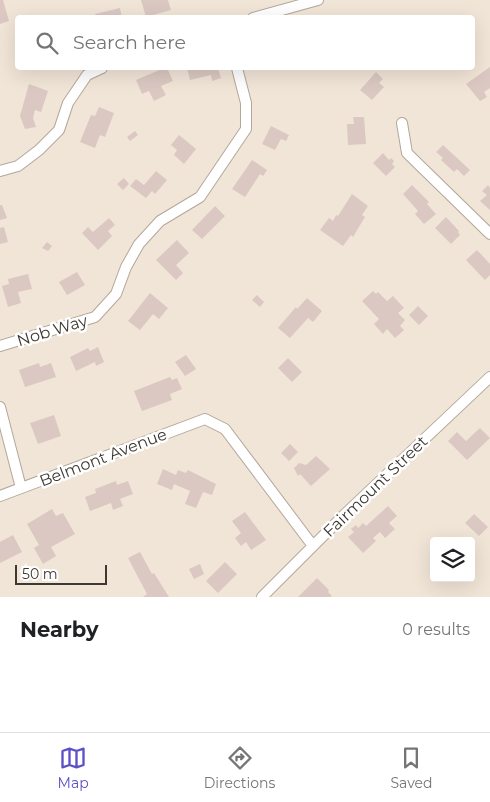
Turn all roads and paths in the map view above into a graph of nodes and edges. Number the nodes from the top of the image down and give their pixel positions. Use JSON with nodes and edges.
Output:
{"nodes":[{"id":1,"x":318,"y":0,"type":"edge"},
{"id":2,"x":263,"y":15,"type":"edge"},
{"id":3,"x":98,"y":70,"type":"edge"},
{"id":4,"x":238,"y":70,"type":"edge"},
{"id":5,"x":402,"y":123,"type":"dead end"},
{"id":6,"x":0,"y":170,"type":"edge"},
{"id":7,"x":490,"y":234,"type":"edge"},
{"id":8,"x":0,"y":346,"type":"edge"},
{"id":9,"x":490,"y":377,"type":"edge"},
{"id":10,"x":0,"y":407,"type":"edge"},
{"id":11,"x":21,"y":488,"type":"junction"},
{"id":12,"x":0,"y":496,"type":"edge"},
{"id":13,"x":313,"y":546,"type":"junction"},
{"id":14,"x":262,"y":597,"type":"edge"}],
"edges":[{"from":1,"to":2,"type":"street"},
{"from":3,"to":6,"type":"street"},
{"from":4,"to":8,"type":"street","name":"Nob Way"},
{"from":5,"to":7,"type":"street"},
{"from":9,"to":13,"type":"street","name":"Fairmount Street"},
{"from":10,"to":11,"type":"street"},
{"from":11,"to":12,"type":"street","name":"Belmont Avenue"},
{"from":11,"to":13,"type":"street","name":"Belmont Avenue"},
{"from":13,"to":14,"type":"street","name":"Fairmount Street"}]}
